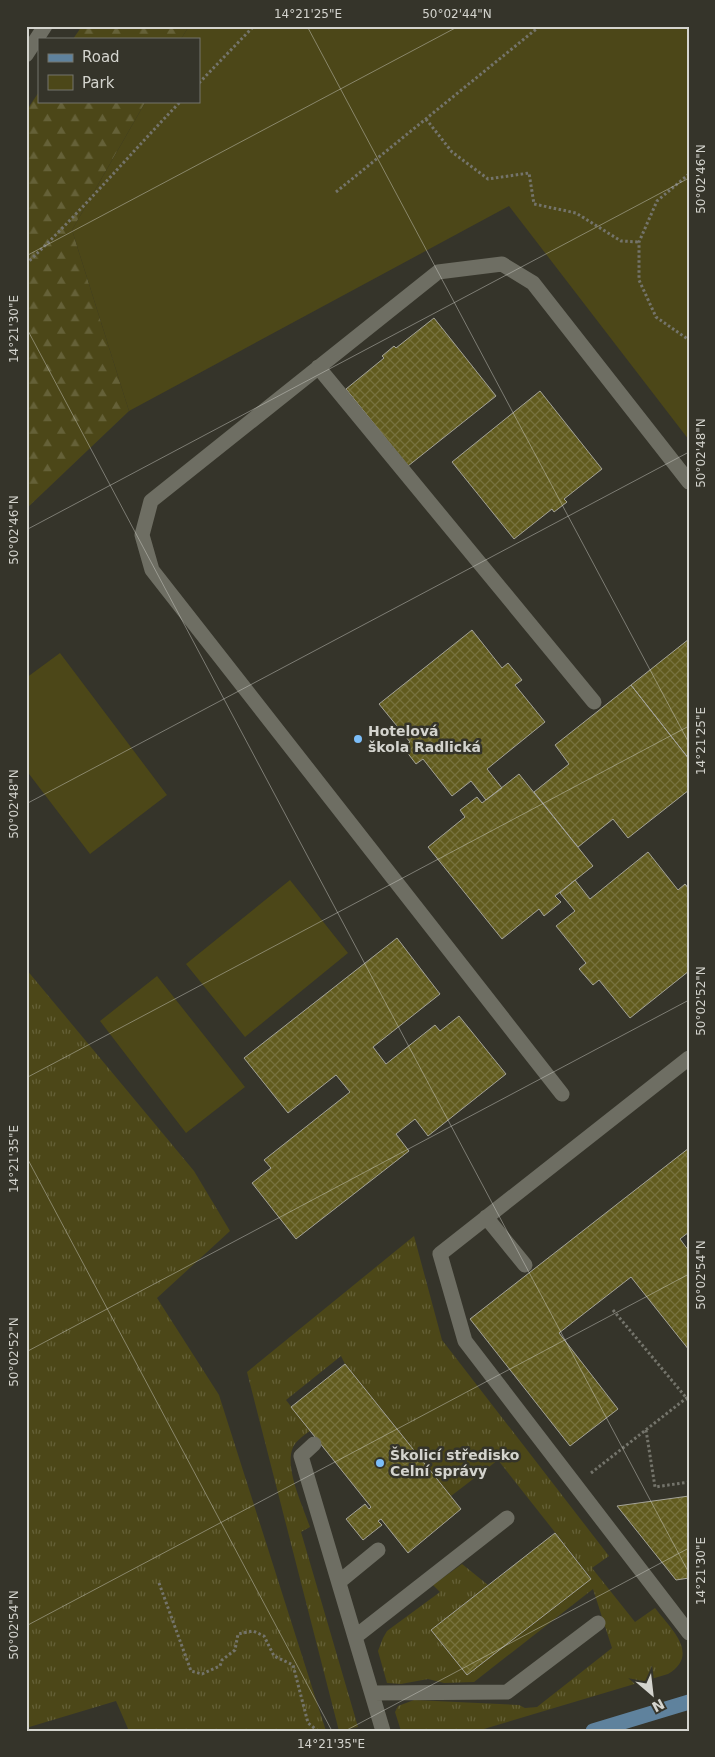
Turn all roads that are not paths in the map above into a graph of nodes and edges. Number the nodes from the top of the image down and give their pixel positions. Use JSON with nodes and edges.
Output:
{"nodes":[{"id":1,"x":45,"y":26,"type":"edge"},
{"id":2,"x":26,"y":56,"type":"edge"},
{"id":3,"x":318,"y":367,"type":"junction"},
{"id":4,"x":689,"y":482,"type":"edge"},
{"id":5,"x":594,"y":702,"type":"dead end"},
{"id":6,"x":689,"y":1058,"type":"edge"},
{"id":7,"x":562,"y":1094,"type":"dead end"},
{"id":8,"x":486,"y":1217,"type":"junction"},
{"id":9,"x":525,"y":1265,"type":"dead end"},
{"id":10,"x":314,"y":1444,"type":"dead end"},
{"id":11,"x":507,"y":1518,"type":"dead end"},
{"id":12,"x":378,"y":1550,"type":"dead end"},
{"id":13,"x":339,"y":1582,"type":"junction"},
{"id":14,"x":598,"y":1623,"type":"dead end"},
{"id":15,"x":689,"y":1633,"type":"edge"},
{"id":16,"x":356,"y":1637,"type":"junction"},
{"id":17,"x":372,"y":1692,"type":"junction"},
{"id":18,"x":689,"y":1702,"type":"edge"},
{"id":19,"x":383,"y":1731,"type":"edge"},
{"id":20,"x":593,"y":1731,"type":"edge"}],
"edges":[{"from":1,"to":2,"type":"street"},
{"from":3,"to":4,"type":"street"},
{"from":3,"to":5,"type":"street"},
{"from":3,"to":7,"type":"street"},
{"from":6,"to":8,"type":"street"},
{"from":8,"to":9,"type":"street"},
{"from":8,"to":15,"type":"street"},
{"from":10,"to":13,"type":"street"},
{"from":11,"to":16,"type":"street"},
{"from":12,"to":13,"type":"street"},
{"from":13,"to":16,"type":"street"},
{"from":14,"to":17,"type":"street"},
{"from":16,"to":17,"type":"street"},
{"from":17,"to":19,"type":"street"},
{"from":18,"to":20,"type":"main road"}]}
